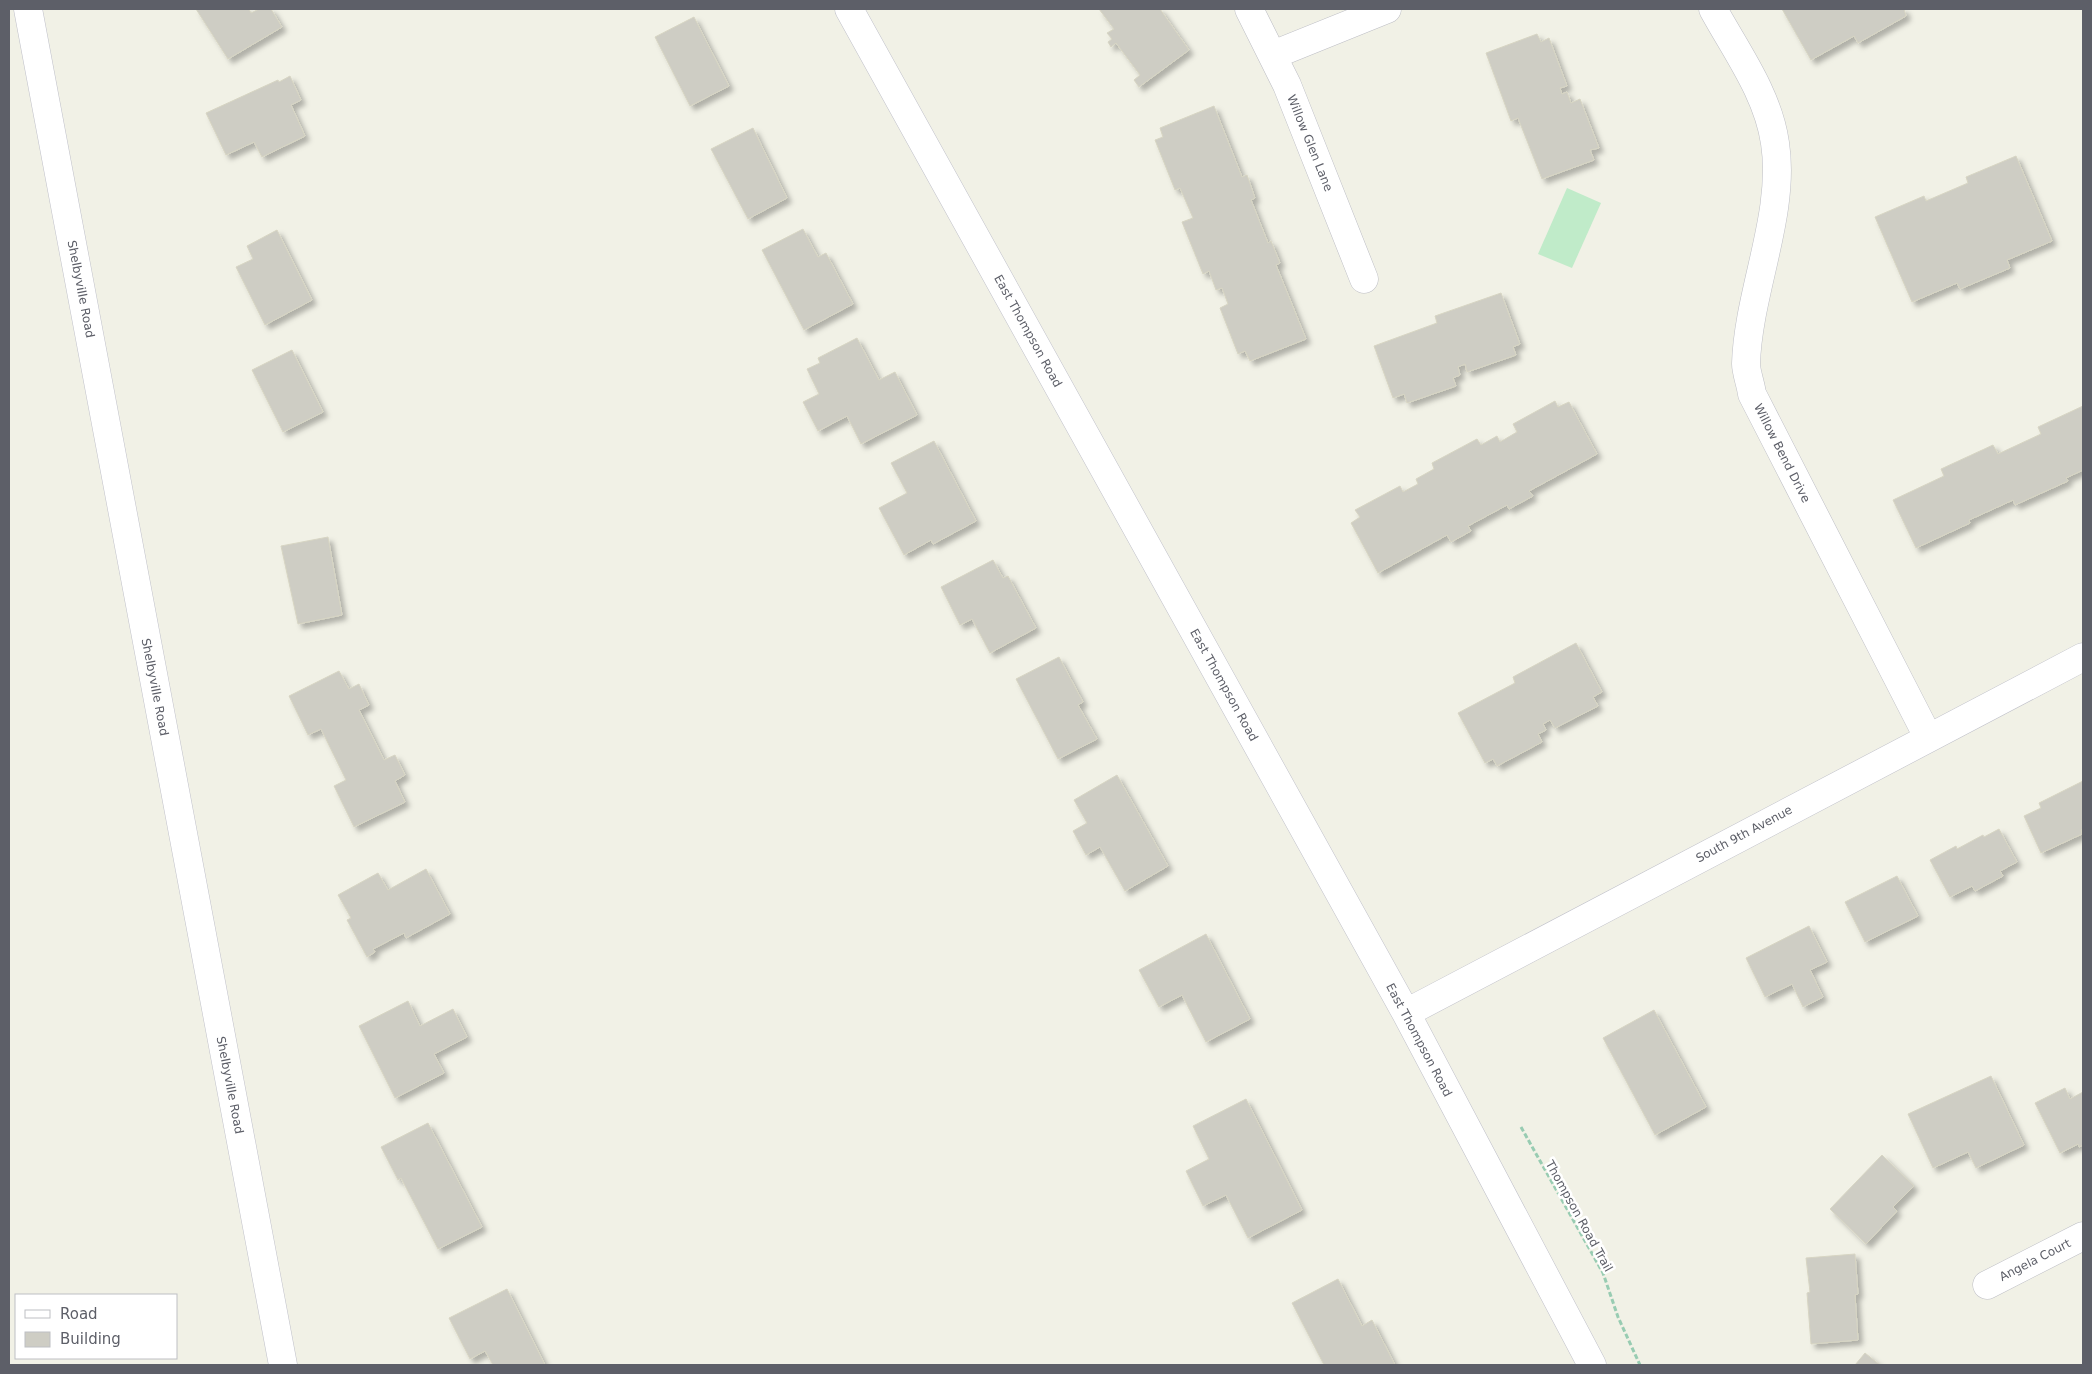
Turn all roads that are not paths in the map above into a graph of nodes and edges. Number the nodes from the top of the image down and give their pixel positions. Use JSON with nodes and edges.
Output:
{"nodes":[{"id":1,"x":28,"y":9,"type":"edge"},
{"id":2,"x":849,"y":9,"type":"edge"},
{"id":3,"x":1250,"y":9,"type":"edge"},
{"id":4,"x":1713,"y":9,"type":"edge"},
{"id":5,"x":1383,"y":10,"type":"edge"},
{"id":6,"x":1273,"y":55,"type":"junction"},
{"id":7,"x":1364,"y":279,"type":"dead end"},
{"id":8,"x":2083,"y":657,"type":"edge"},
{"id":9,"x":1928,"y":737,"type":"junction"},
{"id":10,"x":1406,"y":1013,"type":"junction"},
{"id":11,"x":2083,"y":1236,"type":"edge"},
{"id":12,"x":1987,"y":1285,"type":"dead end"},
{"id":13,"x":283,"y":1365,"type":"edge"},
{"id":14,"x":1592,"y":1365,"type":"edge"}],
"edges":[{"from":1,"to":13,"type":"main road","name":"Shelbyville Road"},
{"from":2,"to":10,"type":"main road","name":"East Thompson Road"},
{"from":3,"to":6,"type":"main road","name":"Willow Glen Lane"},
{"from":4,"to":9,"type":"main road","name":"Willow Bend Drive"},
{"from":5,"to":6,"type":"main road"},
{"from":6,"to":7,"type":"main road","name":"Willow Glen Lane"},
{"from":8,"to":9,"type":"main road","name":"South 9th Avenue"},
{"from":9,"to":10,"type":"main road","name":"South 9th Avenue"},
{"from":10,"to":14,"type":"main road","name":"East Thompson Road"},
{"from":11,"to":12,"type":"main road","name":"Angela Court"}]}
